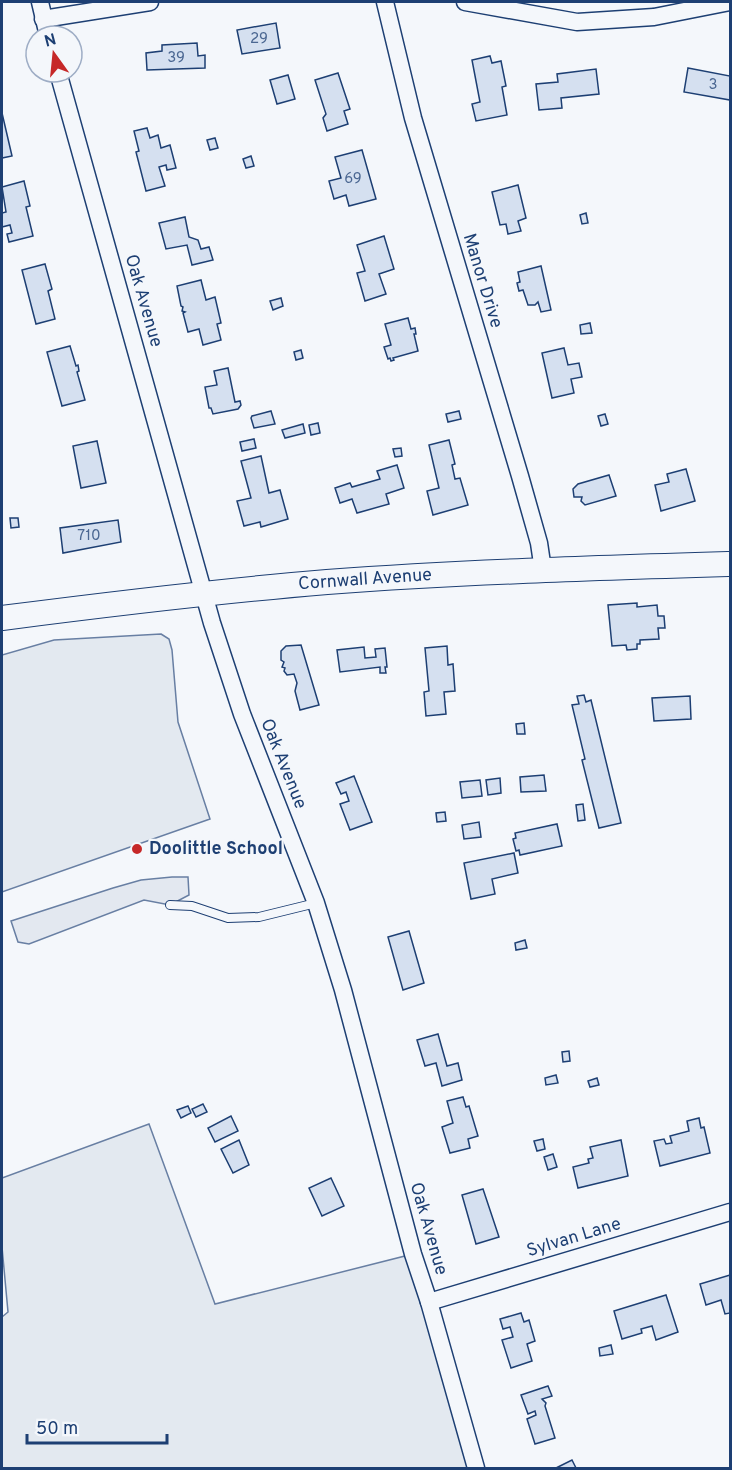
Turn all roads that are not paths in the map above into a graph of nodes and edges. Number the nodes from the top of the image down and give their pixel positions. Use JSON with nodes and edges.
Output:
{"nodes":[{"id":1,"x":40,"y":2,"type":"edge"},
{"id":2,"x":150,"y":2,"type":"edge"},
{"id":3,"x":385,"y":2,"type":"edge"},
{"id":4,"x":465,"y":2,"type":"edge"},
{"id":5,"x":730,"y":2,"type":"edge"},
{"id":6,"x":43,"y":19,"type":"junction"},
{"id":7,"x":44,"y":24,"type":"edge"},
{"id":8,"x":61,"y":84,"type":"edge"},
{"id":9,"x":730,"y":564,"type":"edge"},
{"id":10,"x":543,"y":570,"type":"junction"},
{"id":11,"x":203,"y":594,"type":"junction"},
{"id":12,"x":2,"y":618,"type":"edge"},
{"id":13,"x":316,"y":903,"type":"junction"},
{"id":14,"x":170,"y":905,"type":"dead end"},
{"id":15,"x":730,"y":1212,"type":"edge"},
{"id":16,"x":429,"y":1302,"type":"junction"},
{"id":17,"x":476,"y":1468,"type":"edge"}],
"edges":[{"from":1,"to":6,"type":"street"},
{"from":2,"to":6,"type":"street"},
{"from":3,"to":10,"type":"street","name":"Manor Drive"},
{"from":4,"to":5,"type":"street"},
{"from":6,"to":7,"type":"street"},
{"from":8,"to":11,"type":"street","name":"Oak Avenue"},
{"from":9,"to":10,"type":"street","name":"Cornwall Avenue"},
{"from":10,"to":11,"type":"street","name":"Cornwall Avenue"},
{"from":11,"to":12,"type":"street","name":"Cornwall Avenue"},
{"from":11,"to":13,"type":"street","name":"Oak Avenue"},
{"from":13,"to":14,"type":"lane"},
{"from":13,"to":16,"type":"street","name":"Oak Avenue"},
{"from":15,"to":16,"type":"street","name":"Sylvan Lane"},
{"from":16,"to":17,"type":"street","name":"Oak Avenue"}]}
